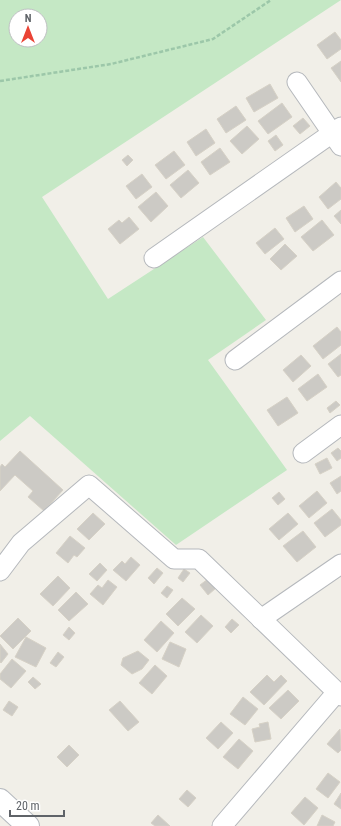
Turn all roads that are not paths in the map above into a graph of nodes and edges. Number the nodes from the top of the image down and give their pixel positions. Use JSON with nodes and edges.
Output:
{"nodes":[{"id":1,"x":297,"y":82,"type":"dead end"},
{"id":2,"x":338,"y":136,"type":"edge"},
{"id":3,"x":154,"y":258,"type":"dead end"},
{"id":4,"x":341,"y":281,"type":"edge"},
{"id":5,"x":235,"y":360,"type":"dead end"},
{"id":6,"x":341,"y":425,"type":"edge"},
{"id":7,"x":303,"y":453,"type":"dead end"},
{"id":8,"x":341,"y":564,"type":"edge"},
{"id":9,"x":0,"y":571,"type":"edge"},
{"id":10,"x":261,"y":619,"type":"junction"},
{"id":11,"x":339,"y":694,"type":"edge"},
{"id":12,"x":0,"y":800,"type":"edge"},
{"id":13,"x":28,"y":826,"type":"edge"},
{"id":14,"x":222,"y":826,"type":"edge"}],
"edges":[{"from":1,"to":2,"type":"street"},
{"from":2,"to":3,"type":"street"},
{"from":4,"to":5,"type":"street"},
{"from":6,"to":7,"type":"street"},
{"from":8,"to":10,"type":"street"},
{"from":9,"to":10,"type":"street"},
{"from":10,"to":11,"type":"street"},
{"from":11,"to":14,"type":"street"},
{"from":12,"to":13,"type":"street"}]}
